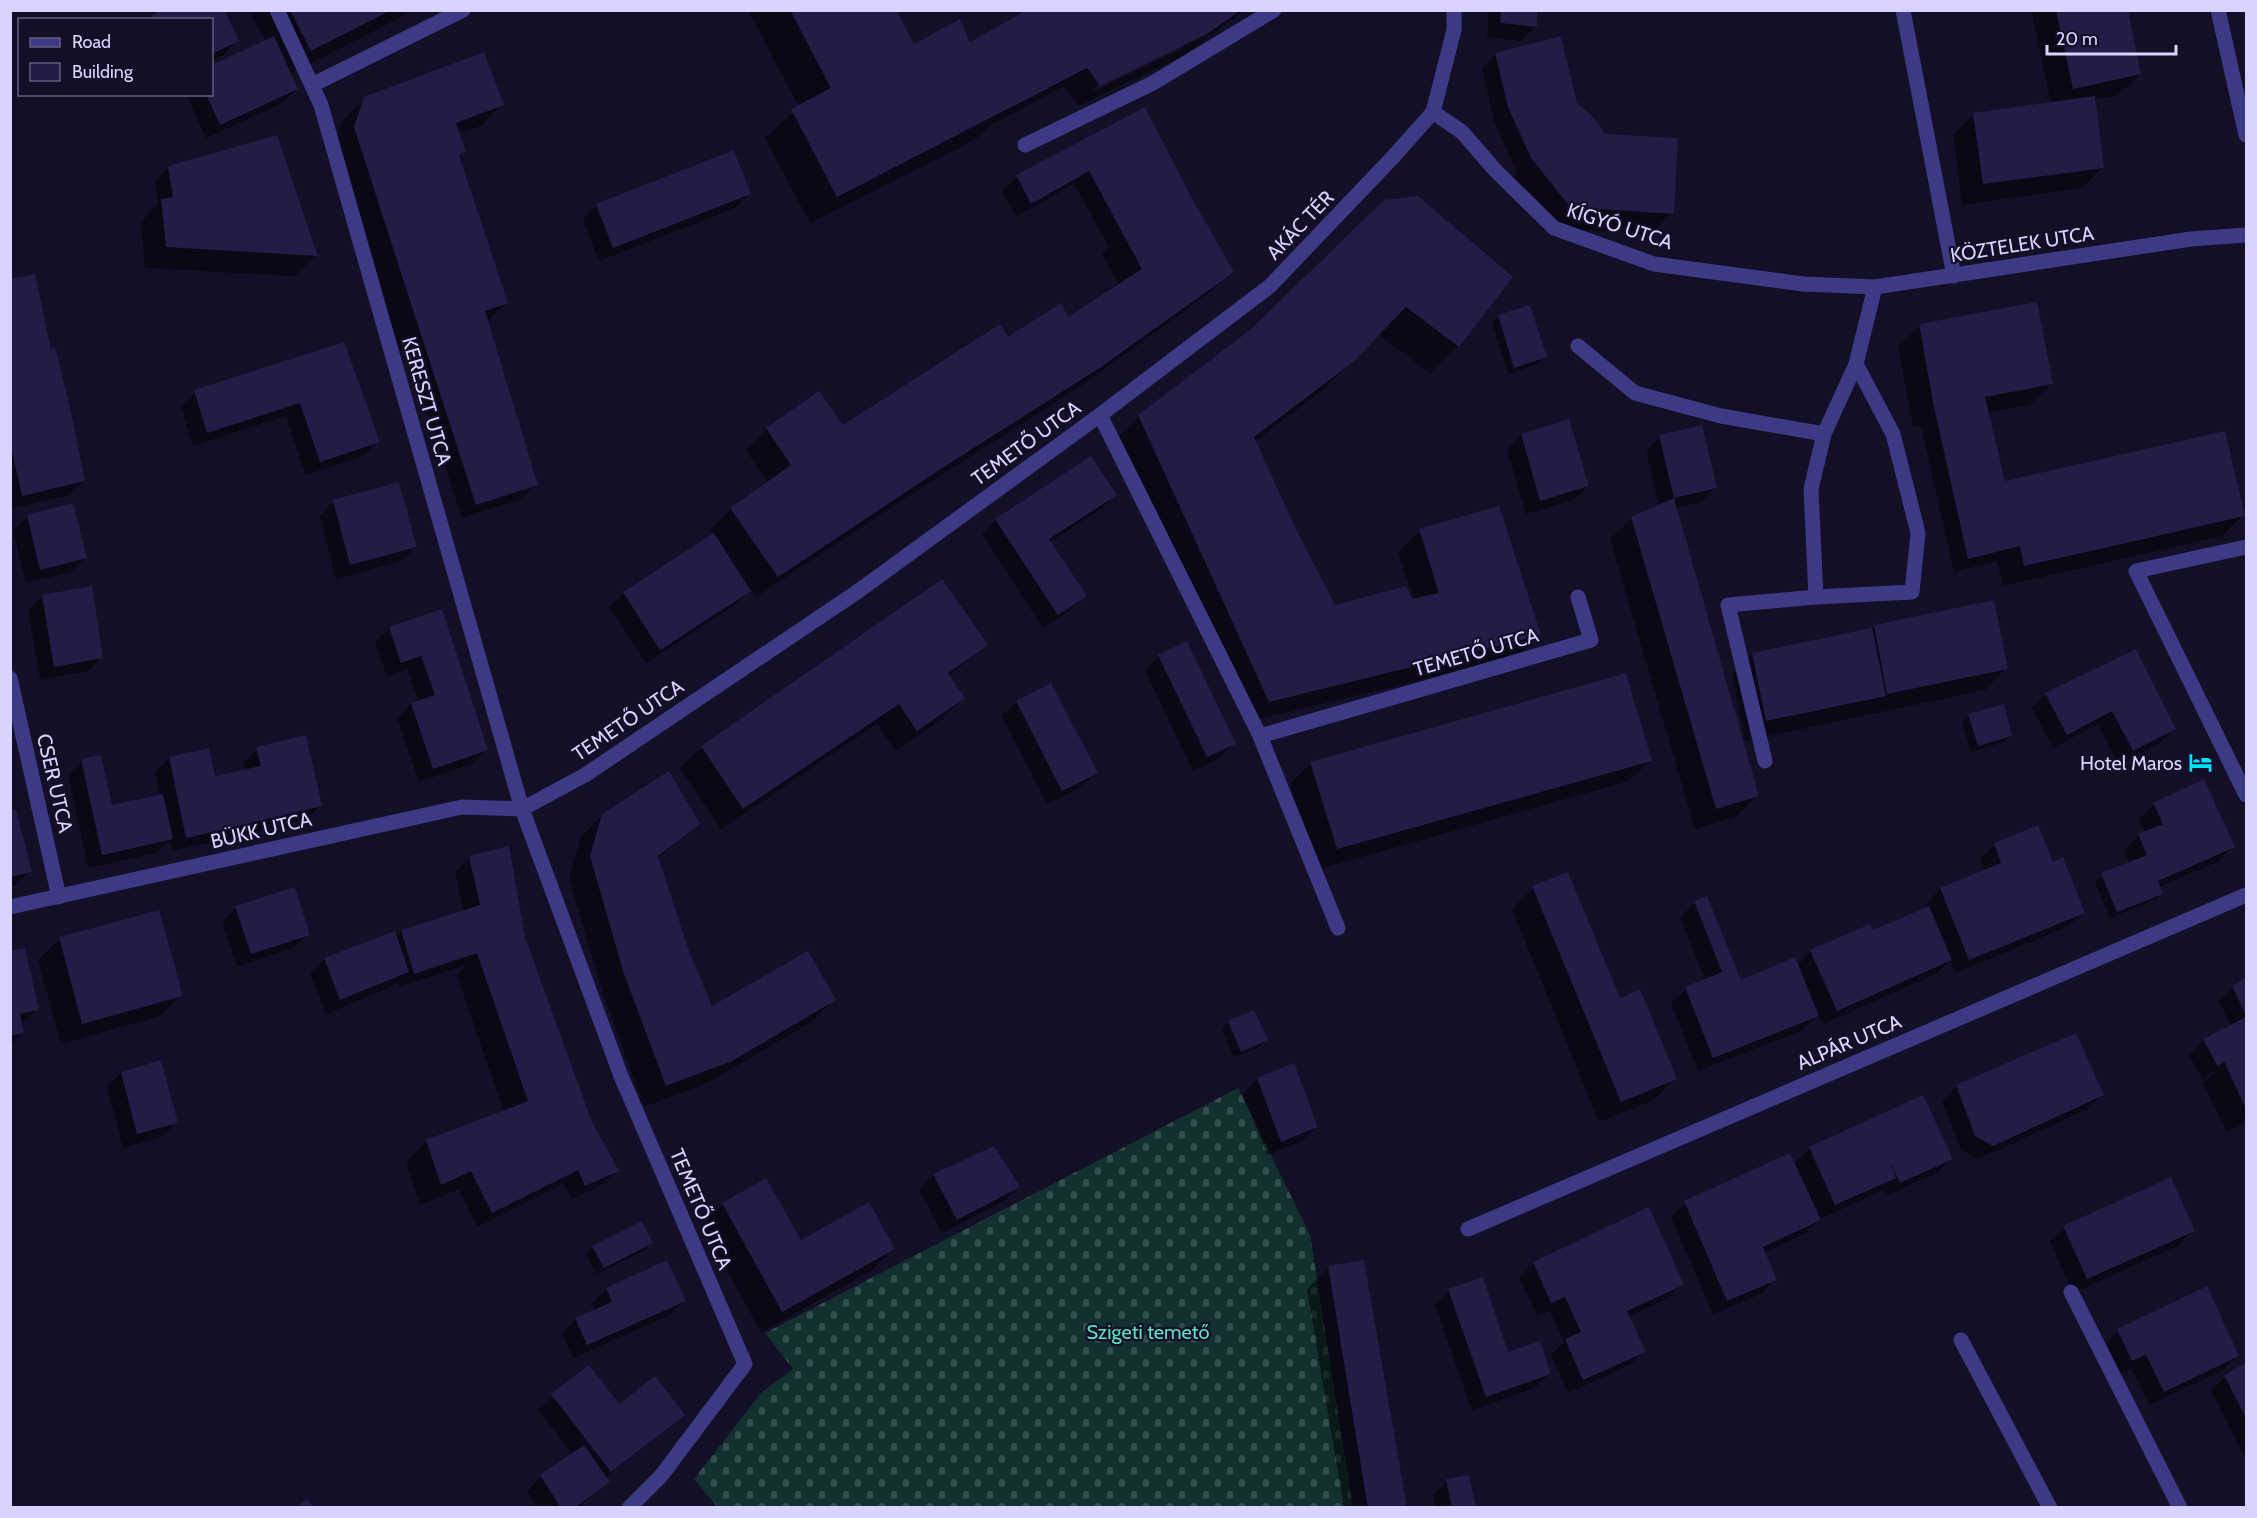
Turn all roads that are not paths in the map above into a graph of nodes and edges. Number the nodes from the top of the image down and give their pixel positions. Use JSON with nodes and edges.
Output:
{"nodes":[{"id":1,"x":278,"y":10,"type":"edge"},
{"id":2,"x":463,"y":10,"type":"edge"},
{"id":3,"x":1274,"y":10,"type":"edge"},
{"id":4,"x":1454,"y":10,"type":"edge"},
{"id":5,"x":1903,"y":10,"type":"edge"},
{"id":6,"x":2218,"y":10,"type":"edge"},
{"id":7,"x":312,"y":85,"type":"junction"},
{"id":8,"x":1433,"y":112,"type":"junction"},
{"id":9,"x":2247,"y":135,"type":"edge"},
{"id":10,"x":1025,"y":144,"type":"dead end"},
{"id":11,"x":2247,"y":235,"type":"edge"},
{"id":12,"x":1954,"y":276,"type":"junction"},
{"id":13,"x":1803,"y":284,"type":"joint"},
{"id":14,"x":1875,"y":287,"type":"junction"},
{"id":15,"x":1578,"y":346,"type":"dead end"},
{"id":16,"x":1856,"y":364,"type":"junction"},
{"id":17,"x":1100,"y":415,"type":"junction"},
{"id":18,"x":1824,"y":434,"type":"junction"},
{"id":19,"x":2247,"y":547,"type":"edge"},
{"id":20,"x":1578,"y":597,"type":"dead end"},
{"id":21,"x":1816,"y":597,"type":"junction"},
{"id":22,"x":10,"y":678,"type":"edge"},
{"id":23,"x":1260,"y":736,"type":"junction"},
{"id":24,"x":1765,"y":761,"type":"dead end"},
{"id":25,"x":2247,"y":795,"type":"edge"},
{"id":26,"x":522,"y":809,"type":"junction"},
{"id":27,"x":2247,"y":895,"type":"edge"},
{"id":28,"x":59,"y":897,"type":"junction"},
{"id":29,"x":10,"y":908,"type":"edge"},
{"id":30,"x":1338,"y":928,"type":"dead end"},
{"id":31,"x":1468,"y":1228,"type":"dead end"},
{"id":32,"x":2071,"y":1292,"type":"dead end"},
{"id":33,"x":1961,"y":1340,"type":"dead end"},
{"id":34,"x":629,"y":1508,"type":"edge"},
{"id":35,"x":2050,"y":1508,"type":"edge"},
{"id":36,"x":2180,"y":1508,"type":"edge"}],
"edges":[{"from":1,"to":7,"type":"street","name":"KERESZT UTCA"},
{"from":2,"to":7,"type":"street"},
{"from":3,"to":10,"type":"street"},
{"from":4,"to":8,"type":"street","name":"AKÁC TÉR"},
{"from":5,"to":12,"type":"street"},
{"from":6,"to":9,"type":"street"},
{"from":7,"to":26,"type":"street","name":"KERESZT UTCA"},
{"from":8,"to":13,"type":"street","name":"KÍGYÓ UTCA"},
{"from":8,"to":17,"type":"street","name":"AKÁC TÉR"},
{"from":11,"to":12,"type":"street","name":"KÖZTELEK UTCA"},
{"from":12,"to":14,"type":"street","name":"KÖZTELEK UTCA"},
{"from":13,"to":14,"type":"street","name":"KÖZTELEK UTCA"},
{"from":14,"to":16,"type":"street"},
{"from":15,"to":18,"type":"street"},
{"from":16,"to":18,"type":"street"},
{"from":16,"to":21,"type":"street"},
{"from":17,"to":23,"type":"street","name":"TEMETŐ UTCA"},
{"from":17,"to":26,"type":"street","name":"TEMETŐ UTCA"},
{"from":18,"to":21,"type":"street"},
{"from":19,"to":25,"type":"street"},
{"from":20,"to":23,"type":"street","name":"TEMETŐ UTCA"},
{"from":21,"to":24,"type":"street"},
{"from":22,"to":28,"type":"street","name":"CSER UTCA"},
{"from":23,"to":30,"type":"street","name":"TEMETŐ UTCA"},
{"from":26,"to":28,"type":"street","name":"BÜKK UTCA"},
{"from":26,"to":34,"type":"street","name":"TEMETŐ UTCA"},
{"from":27,"to":31,"type":"street","name":"ALPÁR UTCA"},
{"from":28,"to":29,"type":"street","name":"BÜKK UTCA"},
{"from":32,"to":36,"type":"street"},
{"from":33,"to":35,"type":"street"}]}
